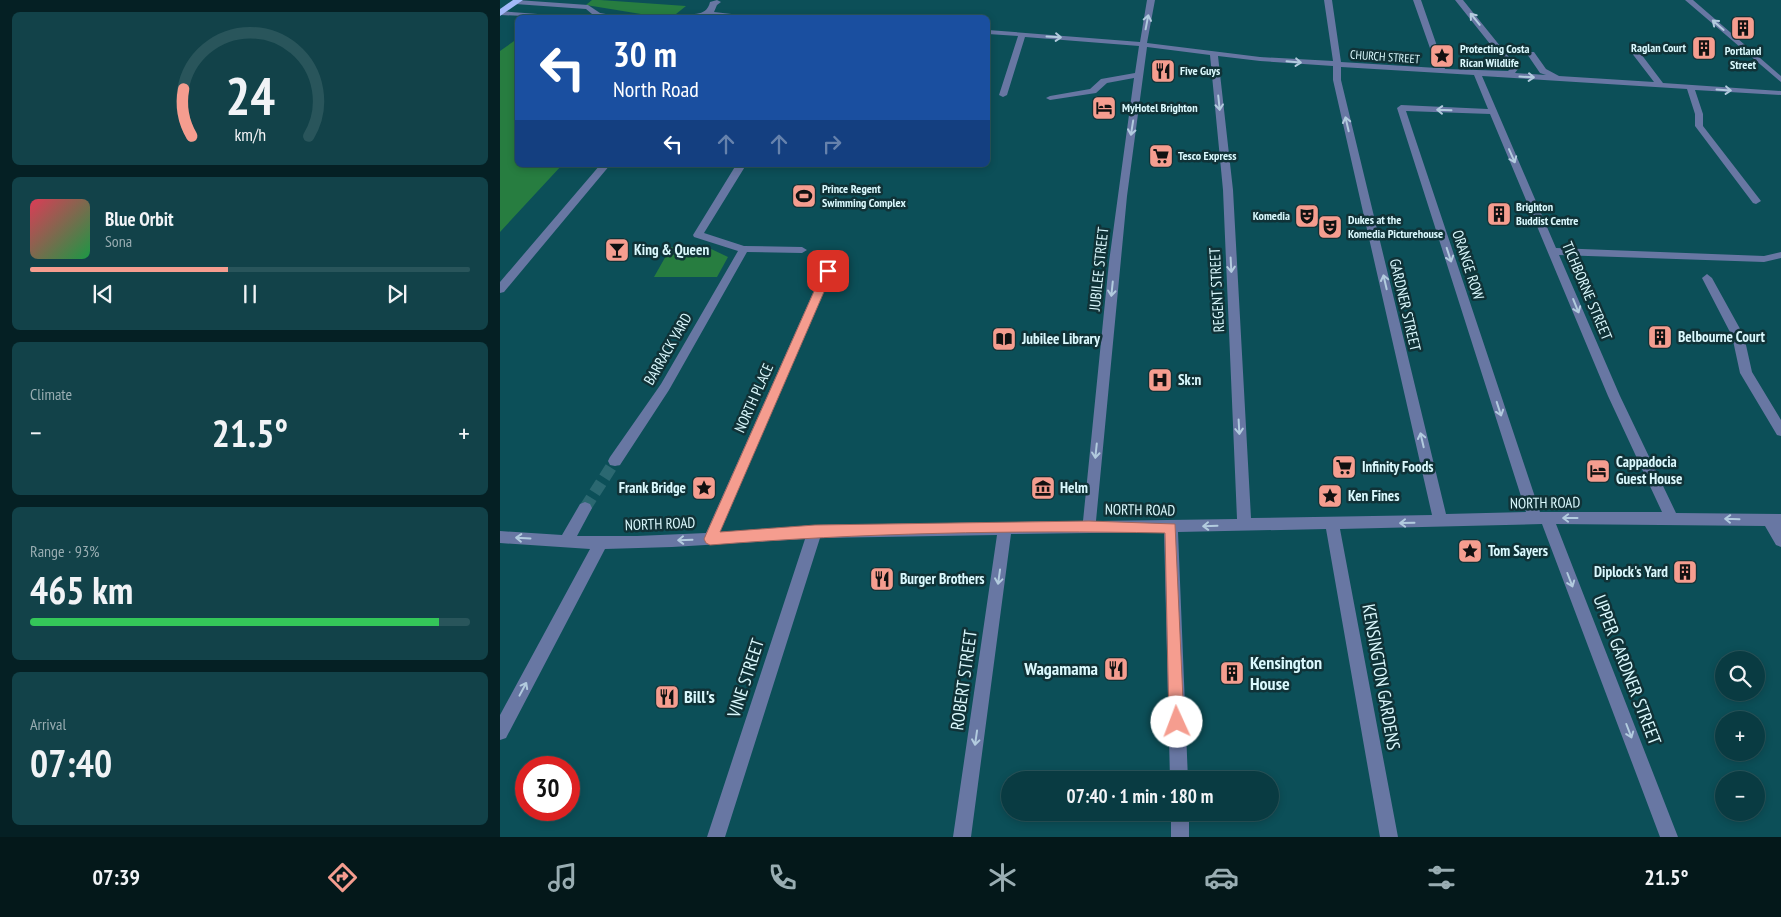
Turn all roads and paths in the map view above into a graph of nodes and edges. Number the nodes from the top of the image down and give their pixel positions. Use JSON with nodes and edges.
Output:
{"nodes":[{"id":1,"x":1151,"y":0,"type":"edge"},
{"id":2,"x":1328,"y":0,"type":"edge"},
{"id":3,"x":1417,"y":0,"type":"edge"},
{"id":4,"x":1459,"y":0,"type":"edge"},
{"id":5,"x":1689,"y":0,"type":"edge"},
{"id":6,"x":517,"y":1,"type":"edge"},
{"id":7,"x":717,"y":2,"type":"dead end"},
{"id":8,"x":500,"y":13,"type":"edge"},
{"id":9,"x":708,"y":14,"type":"junction"},
{"id":10,"x":526,"y":15,"type":"edge"},
{"id":11,"x":598,"y":15,"type":"edge"},
{"id":12,"x":701,"y":15,"type":"edge"},
{"id":13,"x":722,"y":15,"type":"edge"},
{"id":14,"x":990,"y":32,"type":"edge"},
{"id":15,"x":1022,"y":35,"type":"junction"},
{"id":16,"x":1143,"y":45,"type":"junction"},
{"id":17,"x":1635,"y":52,"type":"dead end"},
{"id":18,"x":1214,"y":54,"type":"junction"},
{"id":19,"x":1531,"y":54,"type":"dead end"},
{"id":20,"x":1336,"y":65,"type":"junction"},
{"id":21,"x":1442,"y":72,"type":"junction"},
{"id":22,"x":1139,"y":75,"type":"junction"},
{"id":23,"x":1478,"y":75,"type":"junction"},
{"id":24,"x":1497,"y":76,"type":"junction"},
{"id":25,"x":1561,"y":79,"type":"junction"},
{"id":26,"x":1781,"y":80,"type":"edge"},
{"id":27,"x":1660,"y":85,"type":"junction"},
{"id":28,"x":1690,"y":87,"type":"junction"},
{"id":29,"x":1781,"y":94,"type":"edge"},
{"id":30,"x":1003,"y":95,"type":"dead end"},
{"id":31,"x":1050,"y":98,"type":"dead end"},
{"id":32,"x":1493,"y":112,"type":"junction"},
{"id":33,"x":603,"y":167,"type":"edge"},
{"id":34,"x":740,"y":167,"type":"edge"},
{"id":35,"x":1756,"y":201,"type":"dead end"},
{"id":36,"x":744,"y":249,"type":"junction"},
{"id":37,"x":802,"y":250,"type":"dead end"},
{"id":38,"x":1554,"y":251,"type":"junction"},
{"id":39,"x":1778,"y":255,"type":"dead end"},
{"id":40,"x":828,"y":271,"type":"dead end"},
{"id":41,"x":1707,"y":278,"type":"dead end"},
{"id":42,"x":500,"y":289,"type":"edge"},
{"id":43,"x":1781,"y":431,"type":"edge"},
{"id":44,"x":615,"y":461,"type":"tunnel mouth"},
{"id":45,"x":585,"y":508,"type":"tunnel mouth"},
{"id":46,"x":1671,"y":517,"type":"junction"},
{"id":47,"x":1541,"y":518,"type":"junction"},
{"id":48,"x":1775,"y":520,"type":"edge"},
{"id":49,"x":1441,"y":522,"type":"junction"},
{"id":50,"x":1332,"y":524,"type":"junction"},
{"id":51,"x":1244,"y":525,"type":"junction"},
{"id":52,"x":1089,"y":526,"type":"junction"},
{"id":53,"x":1005,"y":528,"type":"junction"},
{"id":54,"x":1171,"y":528,"type":"junction"},
{"id":55,"x":815,"y":531,"type":"junction"},
{"id":56,"x":500,"y":537,"type":"edge"},
{"id":57,"x":710,"y":539,"type":"junction"},
{"id":58,"x":567,"y":540,"type":"junction"},
{"id":59,"x":1781,"y":540,"type":"edge"},
{"id":60,"x":602,"y":543,"type":"junction"},
{"id":61,"x":500,"y":732,"type":"edge"},
{"id":62,"x":1179,"y":771,"type":"edge"},
{"id":63,"x":1180,"y":821,"type":"edge"},
{"id":64,"x":716,"y":837,"type":"edge"},
{"id":65,"x":962,"y":837,"type":"edge"},
{"id":66,"x":1180,"y":837,"type":"edge"},
{"id":67,"x":1389,"y":837,"type":"edge"},
{"id":68,"x":1669,"y":837,"type":"edge"}],
"edges":[{"from":16,"to":1,"type":"street","name":"JUBILEE STREET","one_way":true},
{"from":2,"to":20,"type":"street","name":"GARDNER STREET"},
{"from":3,"to":21,"type":"street"},
{"from":24,"to":4,"type":"street","one_way":true},
{"from":26,"to":5,"type":"street","one_way":true},
{"from":6,"to":8,"type":"highway"},
{"from":6,"to":11,"type":"street"},
{"from":7,"to":9,"type":"street"},
{"from":8,"to":10,"type":"street"},
{"from":9,"to":12,"type":"street"},
{"from":9,"to":13,"type":"street"},
{"from":14,"to":15,"type":"street","name":"CHURCH STREET"},
{"from":15,"to":16,"type":"street","name":"CHURCH STREET","one_way":true},
{"from":15,"to":30,"type":"street"},
{"from":16,"to":18,"type":"street","name":"CHURCH STREET"},
{"from":16,"to":22,"type":"street","name":"JUBILEE STREET"},
{"from":17,"to":27,"type":"street"},
{"from":18,"to":20,"type":"street","name":"CHURCH STREET","one_way":true},
{"from":18,"to":51,"type":"street","name":"REGENT STREET","one_way":true},
{"from":19,"to":25,"type":"street"},
{"from":20,"to":21,"type":"street","name":"CHURCH STREET"},
{"from":49,"to":20,"type":"street","name":"GARDNER STREET","one_way":true},
{"from":21,"to":23,"type":"street","name":"CHURCH STREET"},
{"from":22,"to":31,"type":"street"},
{"from":22,"to":52,"type":"street","name":"JUBILEE STREET","one_way":true},
{"from":23,"to":24,"type":"street","name":"CHURCH STREET"},
{"from":23,"to":32,"type":"street","name":"TICHBORNE STREET"},
{"from":24,"to":25,"type":"street","name":"CHURCH STREET","one_way":true},
{"from":25,"to":27,"type":"street","name":"CHURCH STREET"},
{"from":27,"to":28,"type":"street","name":"CHURCH STREET"},
{"from":28,"to":29,"type":"street","name":"CHURCH STREET","one_way":true},
{"from":28,"to":35,"type":"street"},
{"from":32,"to":38,"type":"street","name":"TICHBORNE STREET","one_way":true},
{"from":32,"to":47,"type":"street","name":"ORANGE ROW","one_way":true},
{"from":33,"to":42,"type":"street"},
{"from":34,"to":36,"type":"street"},
{"from":36,"to":37,"type":"street"},
{"from":36,"to":44,"type":"street","name":"BARRACK YARD"},
{"from":38,"to":39,"type":"street"},
{"from":38,"to":46,"type":"street","name":"TICHBORNE STREET","one_way":true},
{"from":40,"to":57,"type":"street","name":"NORTH PLACE"},
{"from":41,"to":43,"type":"street"},
{"from":45,"to":58,"type":"street"},
{"from":46,"to":47,"type":"street","name":"NORTH ROAD","one_way":true},
{"from":48,"to":46,"type":"street","name":"NORTH ROAD","one_way":true},
{"from":47,"to":49,"type":"street","name":"NORTH ROAD"},
{"from":47,"to":68,"type":"street","name":"UPPER GARDNER STREET","one_way":true},
{"from":48,"to":59,"type":"street"},
{"from":49,"to":50,"type":"street","name":"NORTH ROAD","one_way":true},
{"from":50,"to":51,"type":"street","name":"NORTH ROAD"},
{"from":50,"to":67,"type":"street","name":"KENSINGTON GARDENS"},
{"from":51,"to":54,"type":"street","name":"NORTH ROAD","one_way":true},
{"from":52,"to":53,"type":"street","name":"NORTH ROAD"},
{"from":52,"to":54,"type":"street","name":"NORTH ROAD"},
{"from":53,"to":55,"type":"street","name":"NORTH ROAD"},
{"from":53,"to":65,"type":"street","name":"ROBERT STREET","one_way":true},
{"from":54,"to":62,"type":"street"},
{"from":55,"to":57,"type":"street","name":"NORTH ROAD"},
{"from":55,"to":64,"type":"street","name":"VINE STREET"},
{"from":58,"to":56,"type":"street","name":"NORTH ROAD","one_way":true},
{"from":57,"to":60,"type":"street","name":"NORTH ROAD","one_way":true},
{"from":58,"to":60,"type":"street","name":"NORTH ROAD"},
{"from":61,"to":60,"type":"street","one_way":true},
{"from":63,"to":66,"type":"street"}]}
